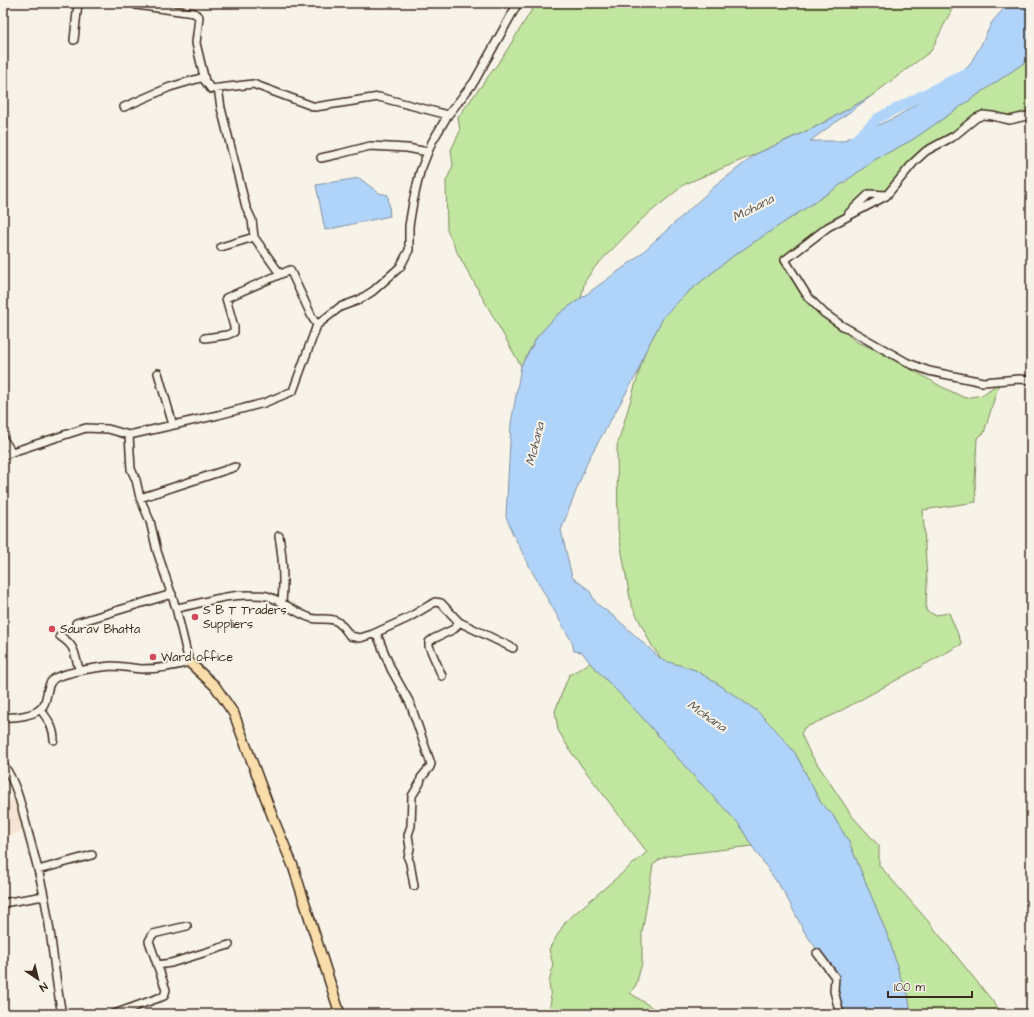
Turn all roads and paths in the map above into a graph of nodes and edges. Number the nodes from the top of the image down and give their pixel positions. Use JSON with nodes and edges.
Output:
{"nodes":[{"id":1,"x":78,"y":3,"type":"edge"},
{"id":2,"x":134,"y":3,"type":"edge"},
{"id":3,"x":518,"y":3,"type":"edge"},
{"id":4,"x":74,"y":40,"type":"dead end"},
{"id":5,"x":204,"y":77,"type":"junction"},
{"id":6,"x":218,"y":88,"type":"junction"},
{"id":7,"x":124,"y":107,"type":"dead end"},
{"id":8,"x":1031,"y":114,"type":"edge"},
{"id":9,"x":448,"y":116,"type":"junction"},
{"id":10,"x":428,"y":152,"type":"junction"},
{"id":11,"x":321,"y":158,"type":"dead end"},
{"id":12,"x":254,"y":237,"type":"junction"},
{"id":13,"x":221,"y":247,"type":"dead end"},
{"id":14,"x":280,"y":274,"type":"junction"},
{"id":15,"x":317,"y":325,"type":"junction"},
{"id":16,"x":205,"y":338,"type":"dead end"},
{"id":17,"x":158,"y":373,"type":"dead end"},
{"id":18,"x":1031,"y":380,"type":"edge"},
{"id":19,"x":172,"y":426,"type":"junction"},
{"id":20,"x":129,"y":435,"type":"junction"},
{"id":21,"x":3,"y":439,"type":"edge"},
{"id":22,"x":12,"y":452,"type":"junction"},
{"id":23,"x":3,"y":456,"type":"edge"},
{"id":24,"x":235,"y":467,"type":"dead end"},
{"id":25,"x":140,"y":498,"type":"junction"},
{"id":26,"x":279,"y":536,"type":"dead end"},
{"id":27,"x":172,"y":594,"type":"junction"},
{"id":28,"x":282,"y":603,"type":"junction"},
{"id":29,"x":176,"y":608,"type":"junction"},
{"id":30,"x":460,"y":622,"type":"junction"},
{"id":31,"x":76,"y":623,"type":"dead end"},
{"id":32,"x":373,"y":634,"type":"junction"},
{"id":33,"x":60,"y":636,"type":"dead end"},
{"id":34,"x":513,"y":648,"type":"dead end"},
{"id":35,"x":189,"y":662,"type":"junction"},
{"id":36,"x":80,"y":671,"type":"junction"},
{"id":37,"x":442,"y":676,"type":"dead end"},
{"id":38,"x":40,"y":709,"type":"junction"},
{"id":39,"x":3,"y":717,"type":"edge"},
{"id":40,"x":54,"y":740,"type":"dead end"},
{"id":41,"x":3,"y":764,"type":"edge"},
{"id":42,"x":92,"y":856,"type":"dead end"},
{"id":43,"x":38,"y":870,"type":"junction"},
{"id":44,"x":414,"y":886,"type":"dead end"},
{"id":45,"x":44,"y":896,"type":"junction"},
{"id":46,"x":3,"y":903,"type":"edge"},
{"id":47,"x":187,"y":926,"type":"dead end"},
{"id":48,"x":228,"y":945,"type":"dead end"},
{"id":49,"x":817,"y":953,"type":"dead end"},
{"id":50,"x":157,"y":965,"type":"junction"},
{"id":51,"x":62,"y":1014,"type":"edge"},
{"id":52,"x":114,"y":1014,"type":"edge"},
{"id":53,"x":340,"y":1014,"type":"edge"},
{"id":54,"x":840,"y":1014,"type":"edge"}],
"edges":[{"from":1,"to":4,"type":"street"},
{"from":2,"to":5,"type":"street"},
{"from":3,"to":9,"type":"street"},
{"from":5,"to":6,"type":"street"},
{"from":5,"to":7,"type":"street"},
{"from":6,"to":9,"type":"street"},
{"from":6,"to":12,"type":"street"},
{"from":8,"to":18,"type":"street"},
{"from":9,"to":10,"type":"street"},
{"from":10,"to":11,"type":"street"},
{"from":10,"to":15,"type":"street"},
{"from":12,"to":13,"type":"street"},
{"from":12,"to":14,"type":"street"},
{"from":14,"to":15,"type":"street"},
{"from":14,"to":16,"type":"street"},
{"from":15,"to":19,"type":"street"},
{"from":17,"to":19,"type":"street"},
{"from":19,"to":20,"type":"street"},
{"from":20,"to":22,"type":"street"},
{"from":20,"to":25,"type":"street"},
{"from":21,"to":22,"type":"street"},
{"from":22,"to":23,"type":"street"},
{"from":24,"to":25,"type":"street"},
{"from":25,"to":27,"type":"street"},
{"from":26,"to":28,"type":"street"},
{"from":27,"to":29,"type":"street"},
{"from":27,"to":31,"type":"street"},
{"from":28,"to":29,"type":"street"},
{"from":28,"to":32,"type":"street"},
{"from":29,"to":35,"type":"street"},
{"from":30,"to":32,"type":"street"},
{"from":30,"to":34,"type":"street"},
{"from":30,"to":37,"type":"street"},
{"from":32,"to":44,"type":"street"},
{"from":33,"to":36,"type":"street"},
{"from":35,"to":36,"type":"street"},
{"from":35,"to":53,"type":"main road"},
{"from":36,"to":38,"type":"street"},
{"from":38,"to":39,"type":"street"},
{"from":38,"to":40,"type":"street"},
{"from":41,"to":43,"type":"street"},
{"from":42,"to":43,"type":"street"},
{"from":43,"to":45,"type":"street"},
{"from":45,"to":46,"type":"street"},
{"from":45,"to":51,"type":"street"},
{"from":47,"to":50,"type":"street"},
{"from":48,"to":50,"type":"street"},
{"from":49,"to":54,"type":"street"},
{"from":50,"to":52,"type":"street"}]}
